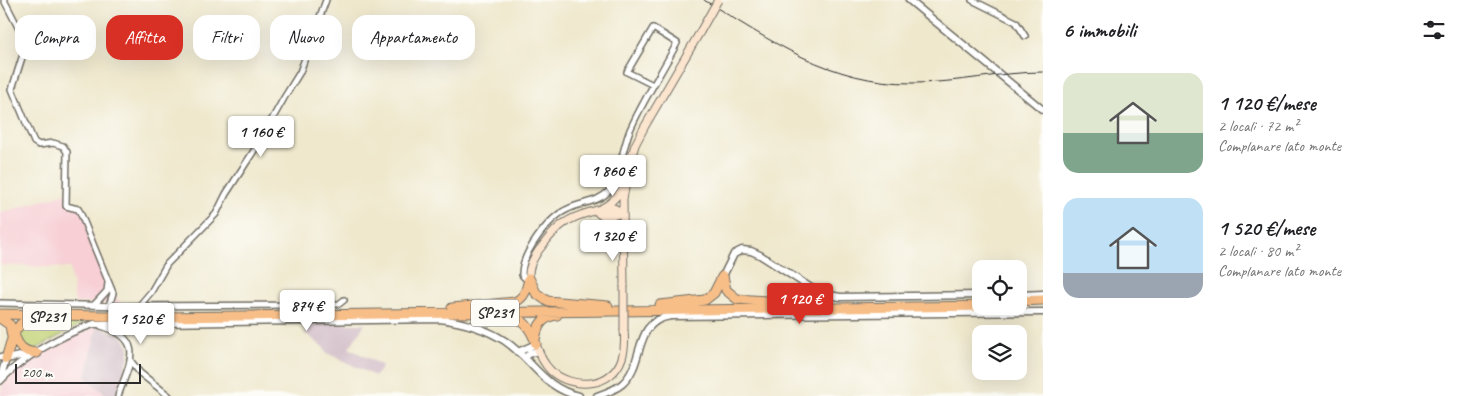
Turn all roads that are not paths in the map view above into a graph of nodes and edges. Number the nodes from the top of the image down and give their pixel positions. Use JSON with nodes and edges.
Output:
{"nodes":[{"id":1,"x":4,"y":0,"type":"edge"},
{"id":2,"x":326,"y":0,"type":"edge"},
{"id":3,"x":718,"y":0,"type":"edge"},
{"id":4,"x":909,"y":0,"type":"edge"},
{"id":5,"x":972,"y":0,"type":"edge"},
{"id":6,"x":918,"y":3,"type":"edge"},
{"id":7,"x":1025,"y":36,"type":"dead end"},
{"id":8,"x":651,"y":84,"type":"dead end"},
{"id":9,"x":1043,"y":110,"type":"edge"},
{"id":10,"x":626,"y":183,"type":"junction"},
{"id":11,"x":600,"y":212,"type":"junction"},
{"id":12,"x":623,"y":213,"type":"junction"},
{"id":13,"x":623,"y":237,"type":"junction"},
{"id":14,"x":723,"y":276,"type":"junction"},
{"id":15,"x":528,"y":278,"type":"junction"},
{"id":16,"x":108,"y":283,"type":"junction"},
{"id":17,"x":106,"y":291,"type":"junction"},
{"id":18,"x":151,"y":292,"type":"junction"},
{"id":19,"x":113,"y":293,"type":"junction"},
{"id":20,"x":1043,"y":294,"type":"edge"},
{"id":21,"x":972,"y":295,"type":"edge"},
{"id":22,"x":1027,"y":295,"type":"edge"},
{"id":23,"x":344,"y":300,"type":"dead end"},
{"id":24,"x":1043,"y":300,"type":"edge"},
{"id":25,"x":972,"y":301,"type":"edge"},
{"id":26,"x":1027,"y":301,"type":"edge"},
{"id":27,"x":0,"y":303,"type":"edge"},
{"id":28,"x":800,"y":304,"type":"junction"},
{"id":29,"x":660,"y":305,"type":"junction"},
{"id":30,"x":94,"y":306,"type":"junction"},
{"id":31,"x":109,"y":306,"type":"junction"},
{"id":32,"x":123,"y":306,"type":"junction"},
{"id":33,"x":139,"y":306,"type":"junction"},
{"id":34,"x":152,"y":306,"type":"junction"},
{"id":35,"x":972,"y":306,"type":"edge"},
{"id":36,"x":1027,"y":306,"type":"edge"},
{"id":37,"x":1043,"y":306,"type":"edge"},
{"id":38,"x":610,"y":308,"type":"junction"},
{"id":39,"x":0,"y":309,"type":"edge"},
{"id":40,"x":448,"y":311,"type":"junction"},
{"id":41,"x":1043,"y":312,"type":"edge"},
{"id":42,"x":0,"y":314,"type":"edge"},
{"id":43,"x":88,"y":316,"type":"junction"},
{"id":44,"x":0,"y":318,"type":"edge"},
{"id":45,"x":94,"y":324,"type":"junction"},
{"id":46,"x":12,"y":339,"type":"junction"},
{"id":47,"x":537,"y":345,"type":"junction"},
{"id":48,"x":518,"y":352,"type":"junction"},
{"id":49,"x":36,"y":353,"type":"junction"},
{"id":50,"x":525,"y":358,"type":"junction"},
{"id":51,"x":2,"y":359,"type":"edge"},
{"id":52,"x":130,"y":360,"type":"junction"},
{"id":53,"x":20,"y":362,"type":"junction"},
{"id":54,"x":0,"y":380,"type":"edge"},
{"id":55,"x":118,"y":396,"type":"edge"},
{"id":56,"x":169,"y":396,"type":"edge"},
{"id":57,"x":579,"y":396,"type":"edge"},
{"id":58,"x":597,"y":396,"type":"edge"}],
"edges":[{"from":1,"to":16,"type":"street"},
{"from":2,"to":18,"type":"street"},
{"from":3,"to":10,"type":"main road","bridge":true},
{"from":4,"to":6,"type":"street"},
{"from":5,"to":7,"type":"street"},
{"from":6,"to":9,"type":"street"},
{"from":8,"to":15,"type":"street"},
{"from":10,"to":11,"type":"main road"},
{"from":10,"to":12,"type":"main road"},
{"from":11,"to":12,"type":"main road"},
{"from":11,"to":13,"type":"main road"},
{"from":11,"to":15,"type":"main road"},
{"from":12,"to":13,"type":"main road"},
{"from":13,"to":47,"type":"main road","bridge":true},
{"from":14,"to":21,"type":"street"},
{"from":14,"to":28,"type":"highway"},
{"from":14,"to":29,"type":"highway"},
{"from":15,"to":38,"type":"highway","number":"SP231"},
{"from":15,"to":40,"type":"highway","number":"SP231"},
{"from":16,"to":17,"type":"street"},
{"from":16,"to":19,"type":"street"},
{"from":17,"to":30,"type":"street"},
{"from":17,"to":31,"type":"street"},
{"from":18,"to":33,"type":"street"},
{"from":18,"to":34,"type":"street"},
{"from":19,"to":31,"type":"street"},
{"from":19,"to":32,"type":"street"},
{"from":20,"to":22,"type":"street"},
{"from":23,"to":34,"type":"street"},
{"from":24,"to":26,"type":"highway"},
{"from":25,"to":28,"type":"highway","number":"SP231"},
{"from":27,"to":30,"type":"street"},
{"from":28,"to":29,"type":"highway","number":"SP231"},
{"from":29,"to":38,"type":"highway","number":"SP231"},
{"from":30,"to":31,"type":"street"},
{"from":31,"to":32,"type":"street"},
{"from":32,"to":33,"type":"street"},
{"from":33,"to":34,"type":"street"},
{"from":35,"to":38,"type":"highway","number":"SP231"},
{"from":36,"to":37,"type":"highway"},
{"from":38,"to":40,"type":"highway","number":"SP231"},
{"from":38,"to":47,"type":"highway","number":"SP231"},
{"from":39,"to":40,"type":"highway","number":"SP231"},
{"from":40,"to":43,"type":"highway","number":"SP231"},
{"from":40,"to":47,"type":"highway","number":"SP231"},
{"from":41,"to":58,"type":"street"},
{"from":42,"to":43,"type":"highway","number":"SP231"},
{"from":43,"to":46,"type":"highway","number":"SP231"},
{"from":44,"to":46,"type":"highway","number":"SP231"},
{"from":45,"to":48,"type":"street"},
{"from":45,"to":49,"type":"street"},
{"from":45,"to":52,"type":"street"},
{"from":46,"to":49,"type":"highway","number":"SP231"},
{"from":46,"to":51,"type":"highway","number":"SP231"},
{"from":47,"to":48,"type":"street"},
{"from":47,"to":50,"type":"street"},
{"from":48,"to":50,"type":"street"},
{"from":49,"to":51,"type":"street"},
{"from":49,"to":53,"type":"street"},
{"from":50,"to":57,"type":"street"},
{"from":51,"to":53,"type":"street"},
{"from":51,"to":54,"type":"street"},
{"from":52,"to":55,"type":"street"},
{"from":52,"to":56,"type":"street"},
{"from":53,"to":54,"type":"street"}]}
